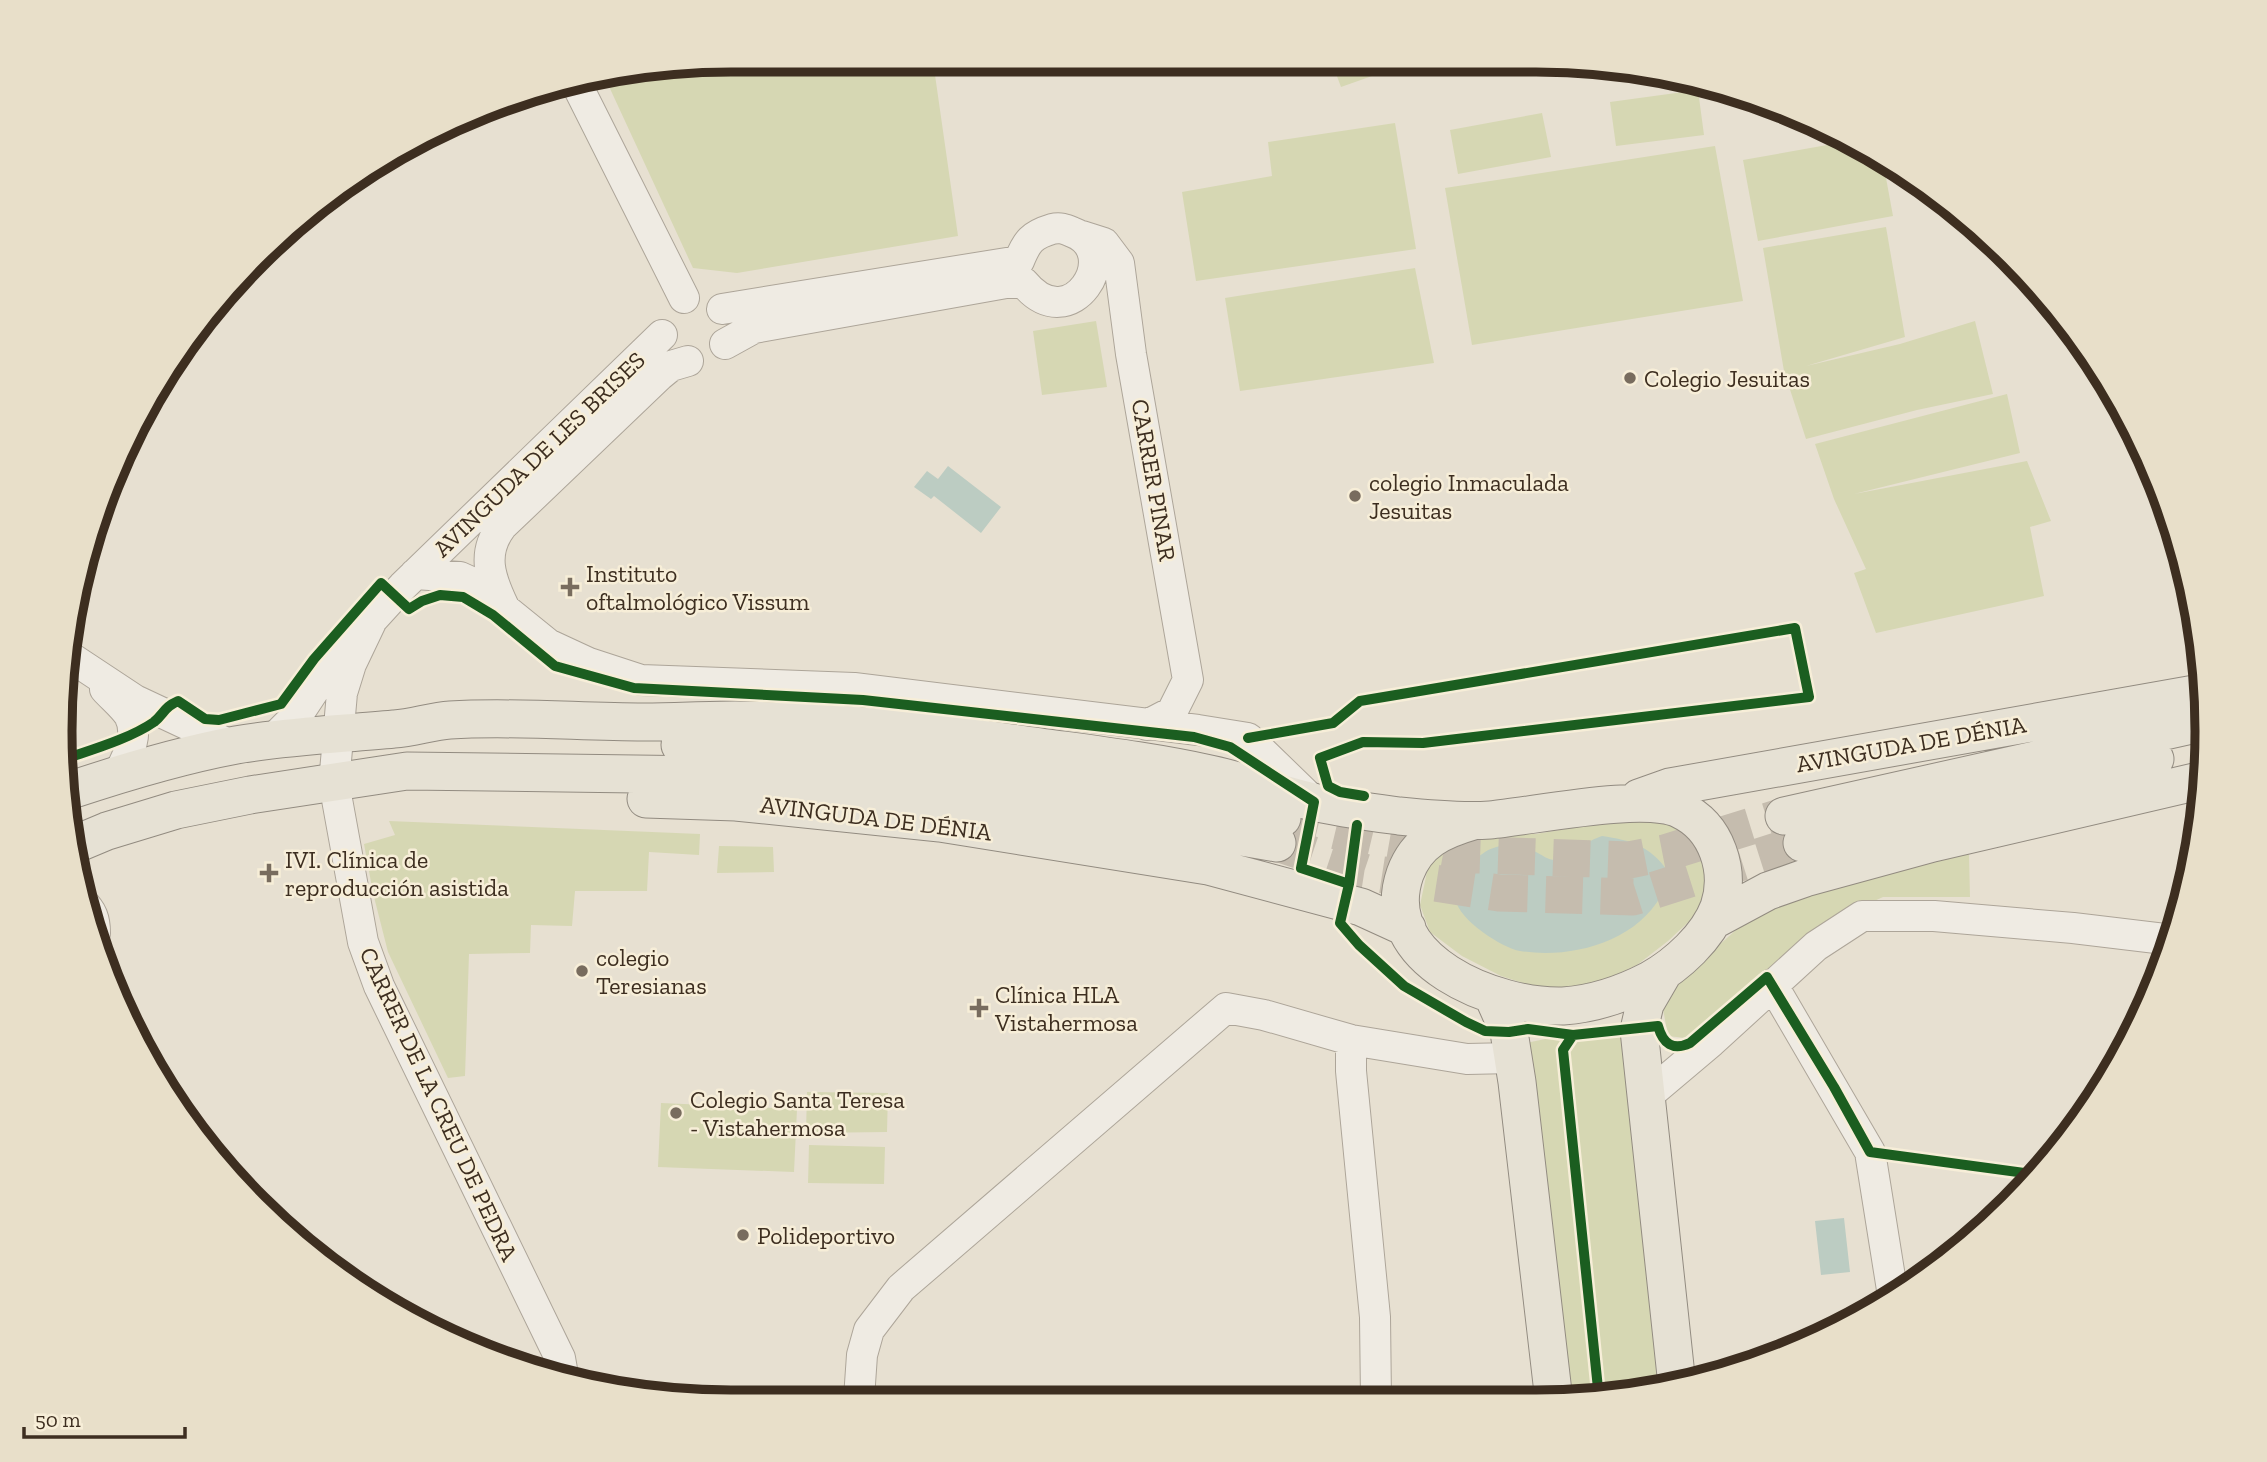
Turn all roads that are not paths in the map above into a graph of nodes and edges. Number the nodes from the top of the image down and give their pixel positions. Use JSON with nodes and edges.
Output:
{"nodes":[{"id":1,"x":579,"y":89,"type":"edge"},
{"id":2,"x":1082,"y":236,"type":"junction"},
{"id":3,"x":684,"y":298,"type":"junction"},
{"id":4,"x":722,"y":309,"type":"junction"},
{"id":5,"x":662,"y":335,"type":"junction"},
{"id":6,"x":725,"y":344,"type":"junction"},
{"id":7,"x":688,"y":361,"type":"junction"},
{"id":8,"x":415,"y":574,"type":"junction"},
{"id":9,"x":506,"y":610,"type":"junction"},
{"id":10,"x":372,"y":620,"type":"junction"},
{"id":11,"x":75,"y":663,"type":"edge"},
{"id":12,"x":75,"y":663,"type":"edge"},
{"id":13,"x":2194,"y":694,"type":"edge"},
{"id":14,"x":1147,"y":725,"type":"junction"},
{"id":15,"x":2195,"y":725,"type":"edge"},
{"id":16,"x":404,"y":728,"type":"junction"},
{"id":17,"x":338,"y":733,"type":"junction"},
{"id":18,"x":250,"y":743,"type":"junction"},
{"id":19,"x":2195,"y":749,"type":"edge"},
{"id":20,"x":118,"y":775,"type":"junction"},
{"id":21,"x":2193,"y":782,"type":"edge"},
{"id":22,"x":334,"y":783,"type":"junction"},
{"id":23,"x":74,"y":789,"type":"edge"},
{"id":24,"x":1314,"y":802,"type":"junction"},
{"id":25,"x":1619,"y":805,"type":"junction"},
{"id":26,"x":1473,"y":821,"type":"junction"},
{"id":27,"x":81,"y":842,"type":"edge"},
{"id":28,"x":1714,"y":920,"type":"junction"},
{"id":29,"x":1407,"y":928,"type":"junction"},
{"id":30,"x":2161,"y":939,"type":"edge"},
{"id":31,"x":1663,"y":973,"type":"junction"},
{"id":32,"x":1772,"y":985,"type":"junction"},
{"id":33,"x":1493,"y":996,"type":"junction"},
{"id":34,"x":1350,"y":1040,"type":"junction"},
{"id":35,"x":1512,"y":1058,"type":"junction"},
{"id":36,"x":1647,"y":1096,"type":"junction"},
{"id":37,"x":1891,"y":1286,"type":"edge"},
{"id":38,"x":562,"y":1368,"type":"edge"},
{"id":39,"x":1676,"y":1375,"type":"edge"},
{"id":40,"x":860,"y":1390,"type":"edge"},
{"id":41,"x":1376,"y":1390,"type":"edge"},
{"id":42,"x":1553,"y":1390,"type":"edge"}],
"edges":[{"from":1,"to":3,"type":"street"},
{"from":2,"to":4,"type":"street"},
{"from":2,"to":6,"type":"street"},
{"from":2,"to":14,"type":"street","name":"CARRER PINAR"},
{"from":3,"to":4,"type":"street"},
{"from":3,"to":5,"type":"street"},
{"from":4,"to":6,"type":"street"},
{"from":5,"to":7,"type":"street"},
{"from":5,"to":8,"type":"street","name":"AVINGUDA DE LES BRISES"},
{"from":6,"to":7,"type":"street"},
{"from":7,"to":9,"type":"street","name":"AVINGUDA DE LES BRISES"},
{"from":8,"to":9,"type":"street","name":"AVINGUDA DE LES BRISES"},
{"from":8,"to":10,"type":"street","name":"AVINGUDA DE LES BRISES"},
{"from":9,"to":14,"type":"street"},
{"from":10,"to":17,"type":"street","name":"AVINGUDA DE LES BRISES"},
{"from":10,"to":18,"type":"street","name":"AVINGUDA DE LES BRISES"},
{"from":11,"to":18,"type":"street"},
{"from":12,"to":20,"type":"street"},
{"from":13,"to":25,"type":"main road","name":"AVINGUDA DE DÉNIA"},
{"from":14,"to":24,"type":"street"},
{"from":15,"to":19,"type":"main road","name":"AVINGUDA DE DÉNIA"},
{"from":16,"to":17,"type":"main road","name":"AVINGUDA DE DÉNIA"},
{"from":16,"to":22,"type":"main road","name":"AVINGUDA DE DÉNIA"},
{"from":16,"to":24,"type":"main road","name":"AVINGUDA DE DÉNIA"},
{"from":17,"to":18,"type":"main road","name":"AVINGUDA DE DÉNIA"},
{"from":17,"to":22,"type":"street","name":"CARRER DE LA CREU DE PEDRA"},
{"from":18,"to":20,"type":"main road","name":"AVINGUDA DE DÉNIA"},
{"from":20,"to":23,"type":"main road","name":"AVINGUDA DE DÉNIA"},
{"from":21,"to":28,"type":"main road","name":"AVINGUDA DE DÉNIA"},
{"from":22,"to":27,"type":"main road","name":"AVINGUDA DE DÉNIA"},
{"from":22,"to":29,"type":"main road","name":"AVINGUDA DE DÉNIA"},
{"from":22,"to":38,"type":"street","name":"CARRER DE LA CREU DE PEDRA"},
{"from":24,"to":26,"type":"main road","name":"AVINGUDA DE DÉNIA"},
{"from":25,"to":26,"type":"main road","name":"AVINGUDA DE DÉNIA"},
{"from":25,"to":28,"type":"main road","name":"AVINGUDA DE DÉNIA"},
{"from":26,"to":29,"type":"main road","name":"AVINGUDA DE DÉNIA"},
{"from":28,"to":31,"type":"main road","name":"AVINGUDA DE DÉNIA"},
{"from":29,"to":33,"type":"main road","name":"AVINGUDA DE DÉNIA"},
{"from":30,"to":32,"type":"street"},
{"from":31,"to":33,"type":"main road","name":"AVINGUDA DE DÉNIA"},
{"from":31,"to":36,"type":"main road"},
{"from":32,"to":36,"type":"street"},
{"from":32,"to":37,"type":"street"},
{"from":33,"to":35,"type":"main road"},
{"from":34,"to":35,"type":"street"},
{"from":34,"to":40,"type":"street"},
{"from":34,"to":41,"type":"street"},
{"from":35,"to":42,"type":"main road"},
{"from":36,"to":39,"type":"main road"}]}
